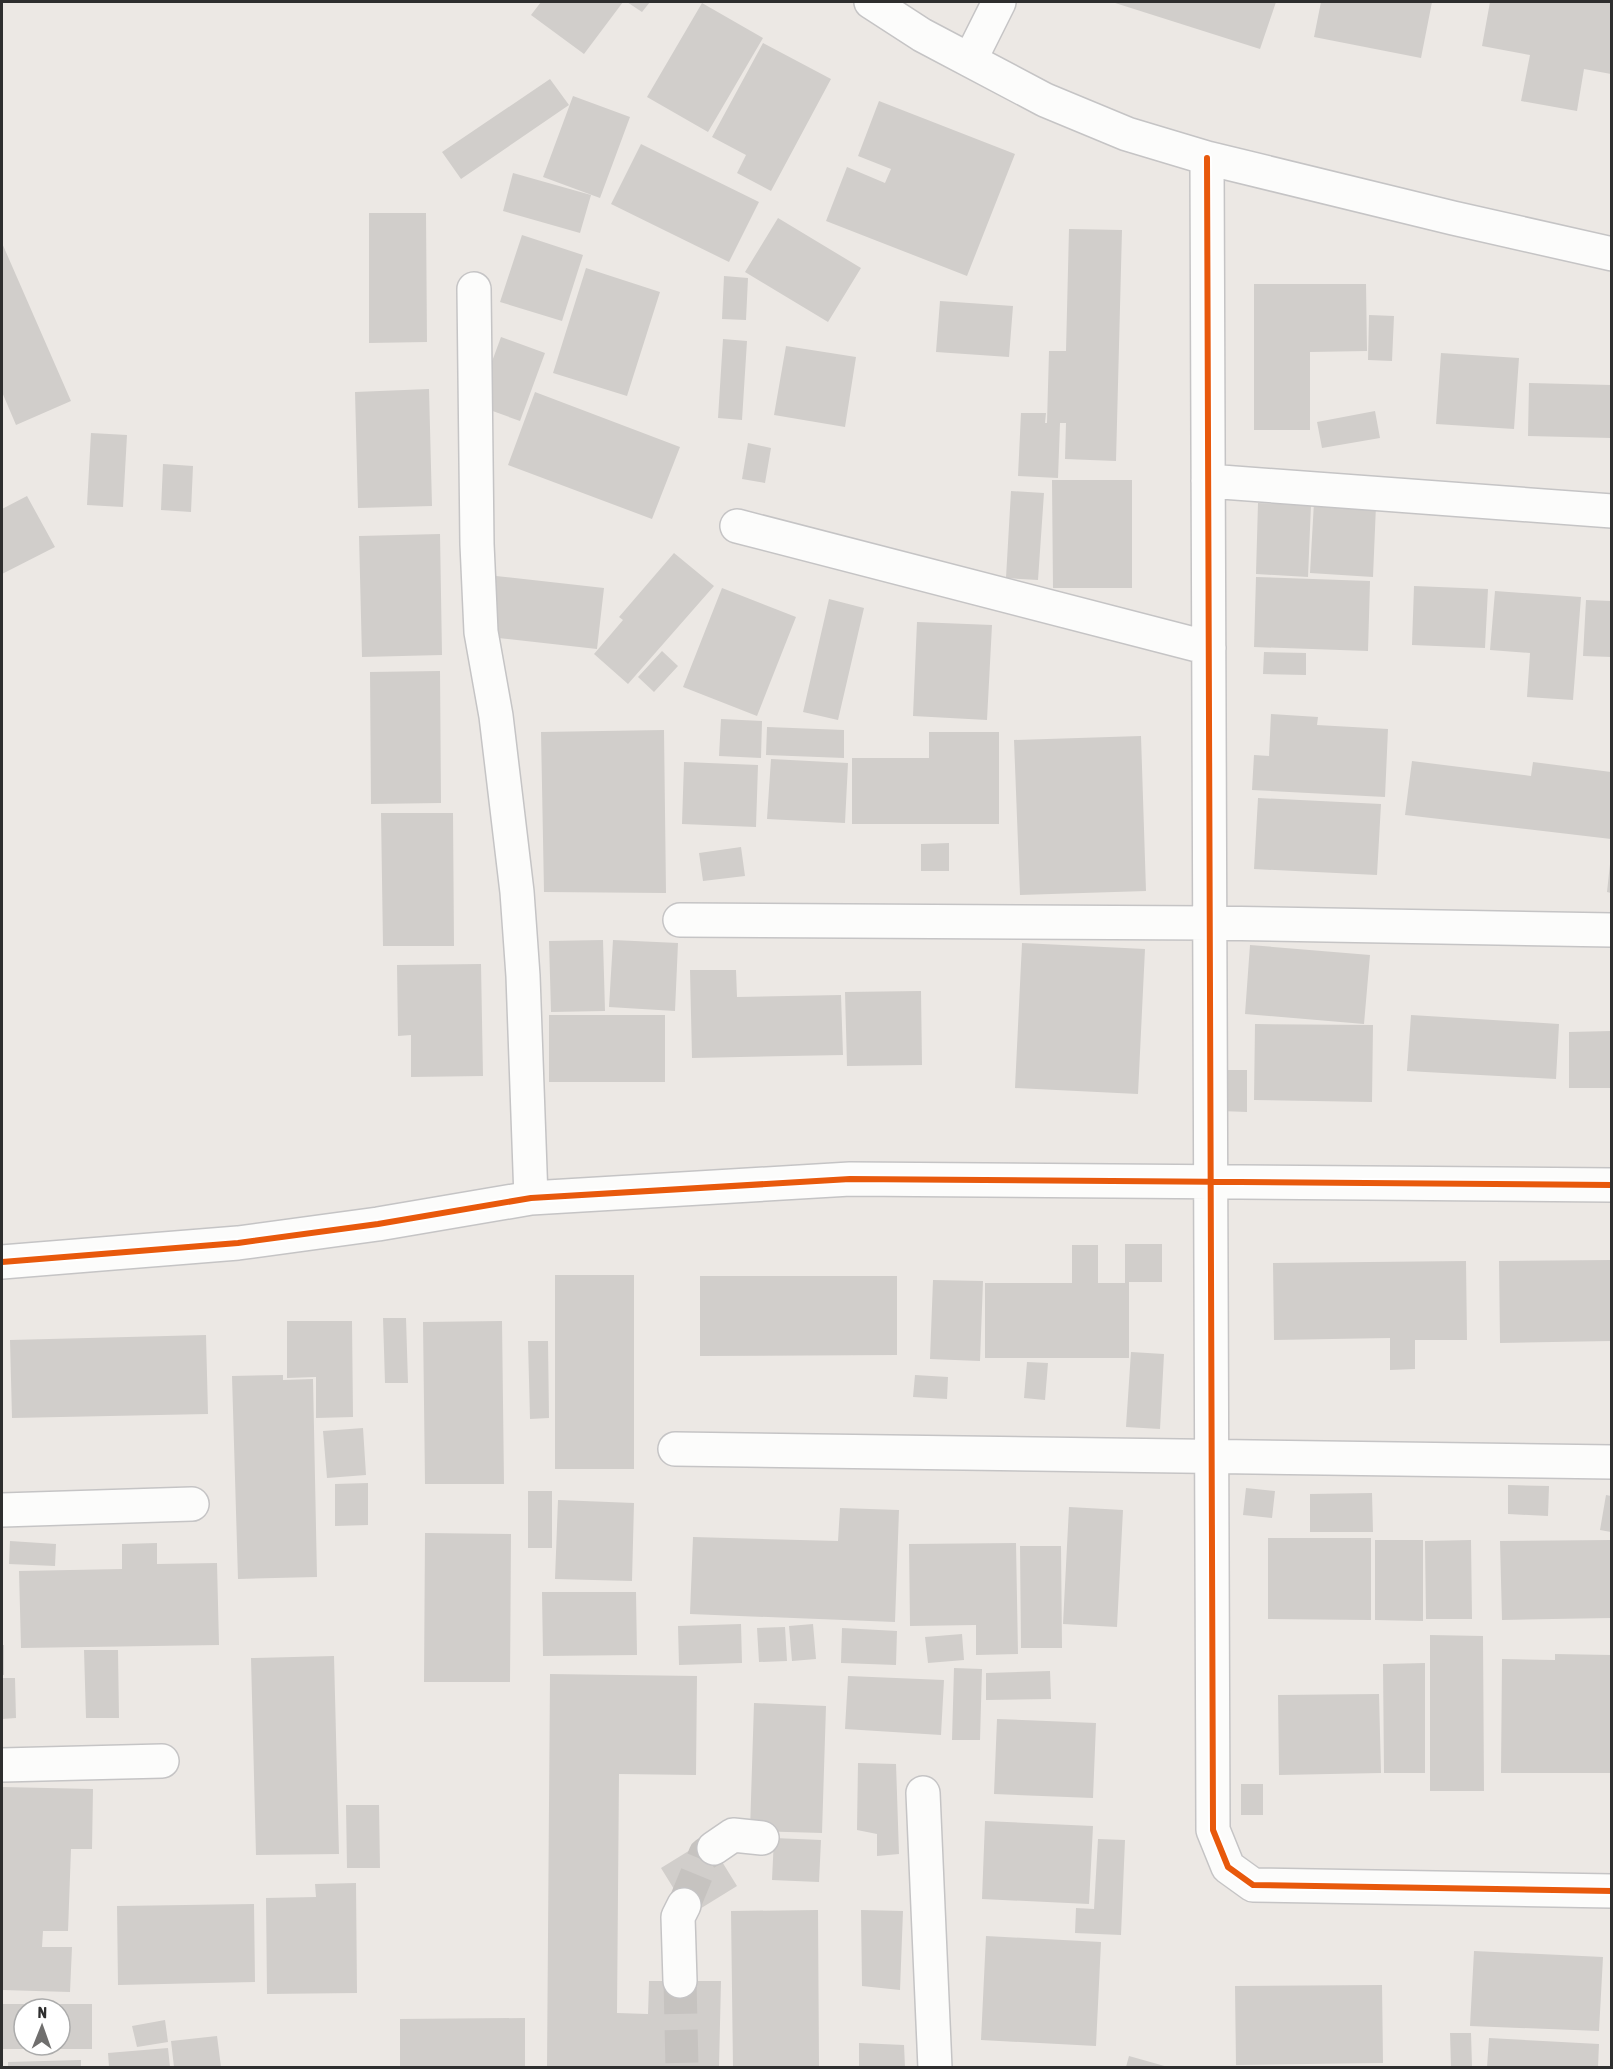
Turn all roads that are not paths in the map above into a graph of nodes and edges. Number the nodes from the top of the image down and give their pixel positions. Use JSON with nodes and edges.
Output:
{"nodes":[{"id":1,"x":872,"y":2,"type":"edge"},
{"id":2,"x":999,"y":2,"type":"edge"},
{"id":3,"x":970,"y":60,"type":"junction"},
{"id":4,"x":1207,"y":158,"type":"junction"},
{"id":5,"x":1611,"y":254,"type":"edge"},
{"id":6,"x":474,"y":289,"type":"dead end"},
{"id":7,"x":1208,"y":481,"type":"junction"},
{"id":8,"x":1611,"y":511,"type":"edge"},
{"id":9,"x":737,"y":526,"type":"dead end"},
{"id":10,"x":1209,"y":648,"type":"junction"},
{"id":11,"x":680,"y":920,"type":"dead end"},
{"id":12,"x":1210,"y":923,"type":"junction"},
{"id":13,"x":1611,"y":930,"type":"edge"},
{"id":14,"x":1211,"y":1182,"type":"junction"},
{"id":15,"x":1611,"y":1185,"type":"edge"},
{"id":16,"x":531,"y":1198,"type":"junction"},
{"id":17,"x":2,"y":1262,"type":"edge"},
{"id":18,"x":675,"y":1449,"type":"dead end"},
{"id":19,"x":1212,"y":1457,"type":"junction"},
{"id":20,"x":1611,"y":1462,"type":"edge"},
{"id":21,"x":192,"y":1504,"type":"dead end"},
{"id":22,"x":2,"y":1510,"type":"edge"},
{"id":23,"x":162,"y":1761,"type":"dead end"},
{"id":24,"x":2,"y":1765,"type":"edge"},
{"id":25,"x":923,"y":1793,"type":"dead end"},
{"id":26,"x":762,"y":1839,"type":"dead end"},
{"id":27,"x":714,"y":1848,"type":"tunnel mouth"},
{"id":28,"x":1611,"y":1891,"type":"edge"},
{"id":29,"x":684,"y":1905,"type":"tunnel mouth"},
{"id":30,"x":680,"y":1981,"type":"tunnel mouth"},
{"id":31,"x":935,"y":2067,"type":"edge"}],
"edges":[{"from":1,"to":3,"type":"street"},
{"from":2,"to":3,"type":"street"},
{"from":3,"to":4,"type":"street"},
{"from":4,"to":5,"type":"street"},
{"from":4,"to":7,"type":"street"},
{"from":6,"to":16,"type":"street"},
{"from":7,"to":8,"type":"street"},
{"from":7,"to":10,"type":"street"},
{"from":9,"to":10,"type":"street"},
{"from":10,"to":12,"type":"street"},
{"from":11,"to":12,"type":"street"},
{"from":12,"to":13,"type":"street"},
{"from":12,"to":14,"type":"street"},
{"from":14,"to":15,"type":"street"},
{"from":14,"to":16,"type":"street"},
{"from":14,"to":19,"type":"street"},
{"from":16,"to":17,"type":"street"},
{"from":18,"to":19,"type":"street"},
{"from":19,"to":20,"type":"street"},
{"from":19,"to":28,"type":"street"},
{"from":21,"to":22,"type":"street"},
{"from":23,"to":24,"type":"street"},
{"from":25,"to":31,"type":"street"},
{"from":26,"to":27,"type":"street"},
{"from":29,"to":30,"type":"street"}]}
